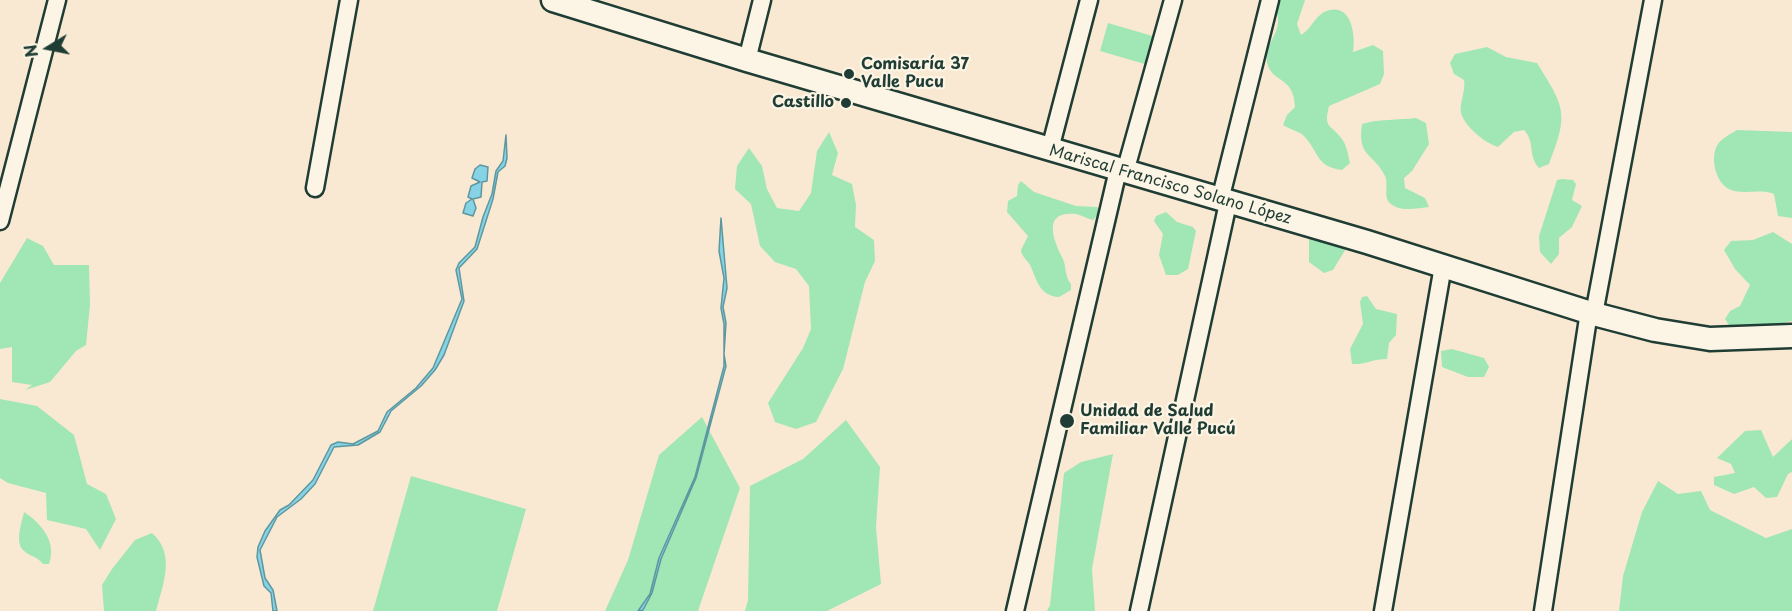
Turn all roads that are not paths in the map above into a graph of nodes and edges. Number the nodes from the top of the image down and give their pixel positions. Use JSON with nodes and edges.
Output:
{"nodes":[{"id":1,"x":57,"y":0,"type":"edge"},
{"id":2,"x":349,"y":0,"type":"edge"},
{"id":3,"x":553,"y":0,"type":"edge"},
{"id":4,"x":762,"y":0,"type":"edge"},
{"id":5,"x":1089,"y":0,"type":"edge"},
{"id":6,"x":1173,"y":0,"type":"edge"},
{"id":7,"x":1269,"y":0,"type":"edge"},
{"id":8,"x":1653,"y":0,"type":"edge"},
{"id":9,"x":585,"y":5,"type":"edge"},
{"id":10,"x":747,"y":60,"type":"junction"},
{"id":11,"x":1050,"y":149,"type":"junction"},
{"id":12,"x":1122,"y":171,"type":"junction"},
{"id":13,"x":315,"y":188,"type":"dead end"},
{"id":14,"x":1224,"y":201,"type":"junction"},
{"id":15,"x":0,"y":221,"type":"edge"},
{"id":16,"x":1443,"y":266,"type":"junction"},
{"id":17,"x":1592,"y":313,"type":"junction"},
{"id":18,"x":1792,"y":336,"type":"edge"},
{"id":19,"x":1015,"y":611,"type":"edge"},
{"id":20,"x":1138,"y":611,"type":"edge"},
{"id":21,"x":1383,"y":611,"type":"edge"},
{"id":22,"x":1543,"y":611,"type":"edge"}],
"edges":[{"from":1,"to":15,"type":"street"},
{"from":2,"to":13,"type":"street"},
{"from":3,"to":9,"type":"main road","name":"Mariscal Francisco Solano López"},
{"from":4,"to":10,"type":"street"},
{"from":5,"to":11,"type":"street"},
{"from":6,"to":12,"type":"street"},
{"from":7,"to":14,"type":"street"},
{"from":8,"to":17,"type":"street"},
{"from":9,"to":10,"type":"main road","name":"Mariscal Francisco Solano López"},
{"from":10,"to":11,"type":"main road","name":"Mariscal Francisco Solano López"},
{"from":11,"to":12,"type":"main road","name":"Mariscal Francisco Solano López"},
{"from":12,"to":14,"type":"main road","name":"Mariscal Francisco Solano López"},
{"from":12,"to":19,"type":"street"},
{"from":14,"to":16,"type":"main road","name":"Mariscal Francisco Solano López"},
{"from":14,"to":20,"type":"street"},
{"from":16,"to":17,"type":"main road","name":"Mariscal Francisco Solano López"},
{"from":16,"to":21,"type":"street"},
{"from":17,"to":18,"type":"main road","name":"Mariscal Francisco Solano López"},
{"from":17,"to":22,"type":"street"}]}
